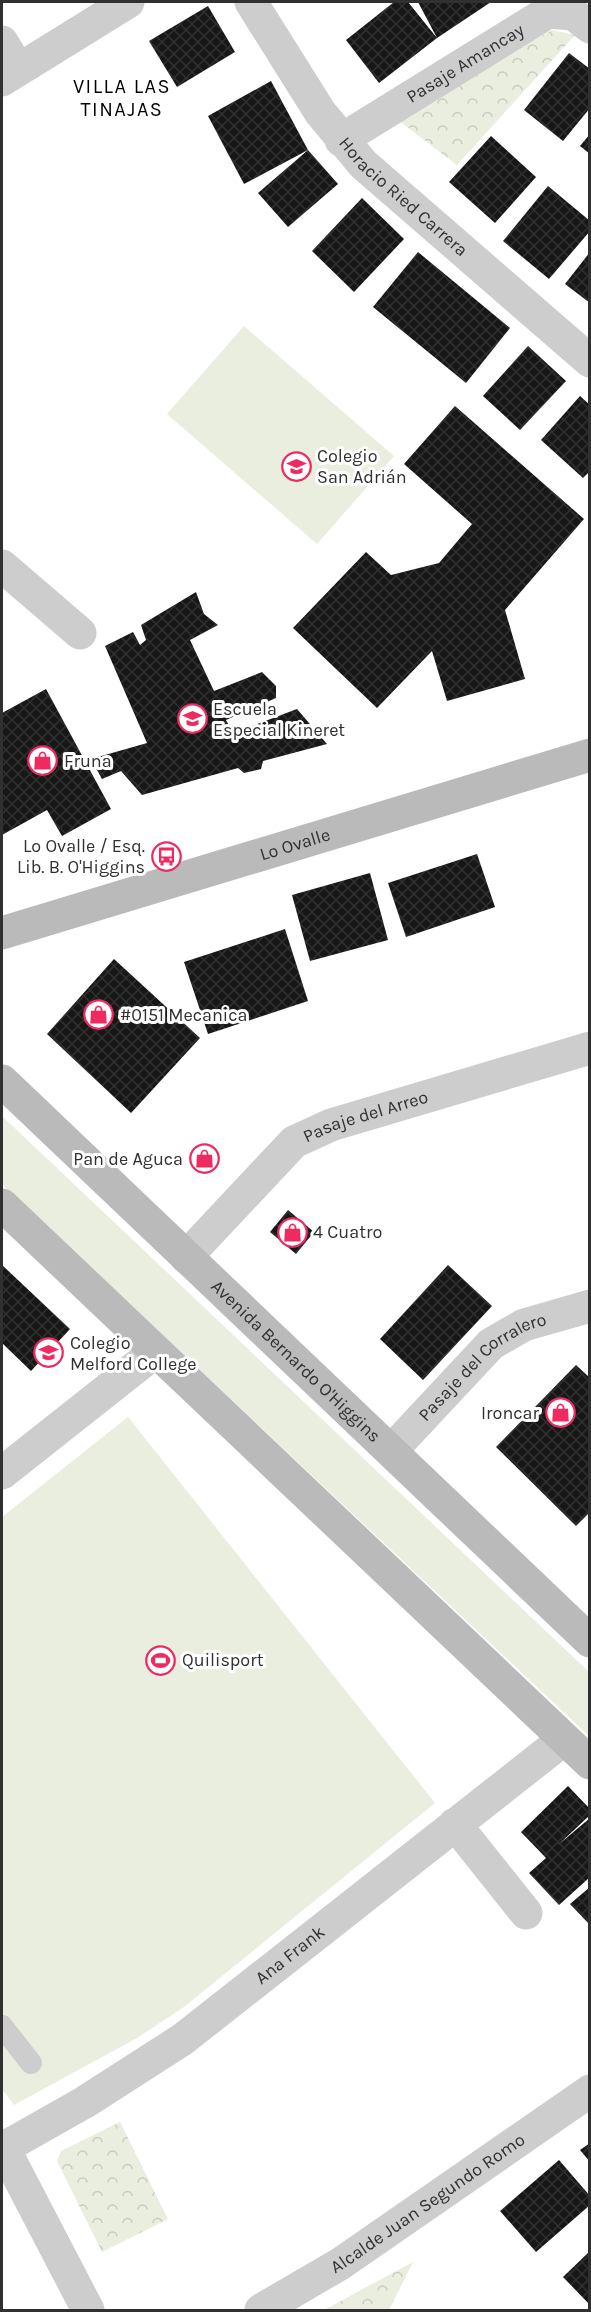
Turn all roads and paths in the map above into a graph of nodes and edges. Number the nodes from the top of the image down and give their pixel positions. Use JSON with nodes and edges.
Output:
{"nodes":[{"id":1,"x":128,"y":2,"type":"edge"},
{"id":2,"x":251,"y":2,"type":"edge"},
{"id":3,"x":590,"y":27,"type":"edge"},
{"id":4,"x":2,"y":42,"type":"edge"},
{"id":5,"x":10,"y":75,"type":"edge"},
{"id":6,"x":340,"y":140,"type":"junction"},
{"id":7,"x":590,"y":361,"type":"edge"},
{"id":8,"x":7,"y":578,"type":"edge"},
{"id":9,"x":80,"y":633,"type":"dead end"},
{"id":10,"x":590,"y":755,"type":"edge"},
{"id":11,"x":2,"y":933,"type":"edge"},
{"id":12,"x":590,"y":1048,"type":"edge"},
{"id":13,"x":2,"y":1081,"type":"edge"},
{"id":14,"x":2,"y":1205,"type":"edge"},
{"id":15,"x":186,"y":1257,"type":"junction"},
{"id":16,"x":590,"y":1306,"type":"edge"},
{"id":17,"x":156,"y":1352,"type":"junction"},
{"id":18,"x":390,"y":1451,"type":"junction"},
{"id":19,"x":2,"y":1473,"type":"edge"},
{"id":20,"x":590,"y":1641,"type":"edge"},
{"id":21,"x":563,"y":1740,"type":"junction"},
{"id":22,"x":590,"y":1763,"type":"edge"},
{"id":23,"x":455,"y":1824,"type":"junction"},
{"id":24,"x":526,"y":1913,"type":"dead end"},
{"id":25,"x":2,"y":2026,"type":"edge"},
{"id":26,"x":31,"y":2063,"type":"dead end"},
{"id":27,"x":590,"y":2091,"type":"edge"},
{"id":28,"x":2,"y":2147,"type":"edge"},
{"id":29,"x":87,"y":2310,"type":"edge"},
{"id":30,"x":261,"y":2310,"type":"edge"}],
"edges":[{"from":1,"to":5,"type":"street"},
{"from":2,"to":6,"type":"street","name":"Horacio Ried Carrera"},
{"from":3,"to":6,"type":"street","name":"Pasaje Amancay"},
{"from":4,"to":5,"type":"street"},
{"from":6,"to":7,"type":"street","name":"Horacio Ried Carrera"},
{"from":8,"to":9,"type":"street"},
{"from":10,"to":11,"type":"main road","name":"Lo Ovalle"},
{"from":12,"to":15,"type":"street","name":"Pasaje del Arreo"},
{"from":13,"to":15,"type":"main road","name":"Avenida Bernardo O'Higgins"},
{"from":14,"to":17,"type":"main road"},
{"from":15,"to":18,"type":"main road","name":"Avenida Bernardo O'Higgins"},
{"from":16,"to":18,"type":"street","name":"Pasaje del Corralero"},
{"from":17,"to":19,"type":"street"},
{"from":17,"to":21,"type":"main road"},
{"from":18,"to":20,"type":"main road","name":"Avenida Bernardo O'Higgins"},
{"from":21,"to":22,"type":"main road"},
{"from":21,"to":23,"type":"street","name":"Ana Frank"},
{"from":23,"to":24,"type":"street"},
{"from":23,"to":28,"type":"street","name":"Ana Frank"},
{"from":25,"to":26,"type":"lane"},
{"from":27,"to":30,"type":"street","name":"Alcalde Juan Segundo Romo"},
{"from":28,"to":29,"type":"street"}]}
